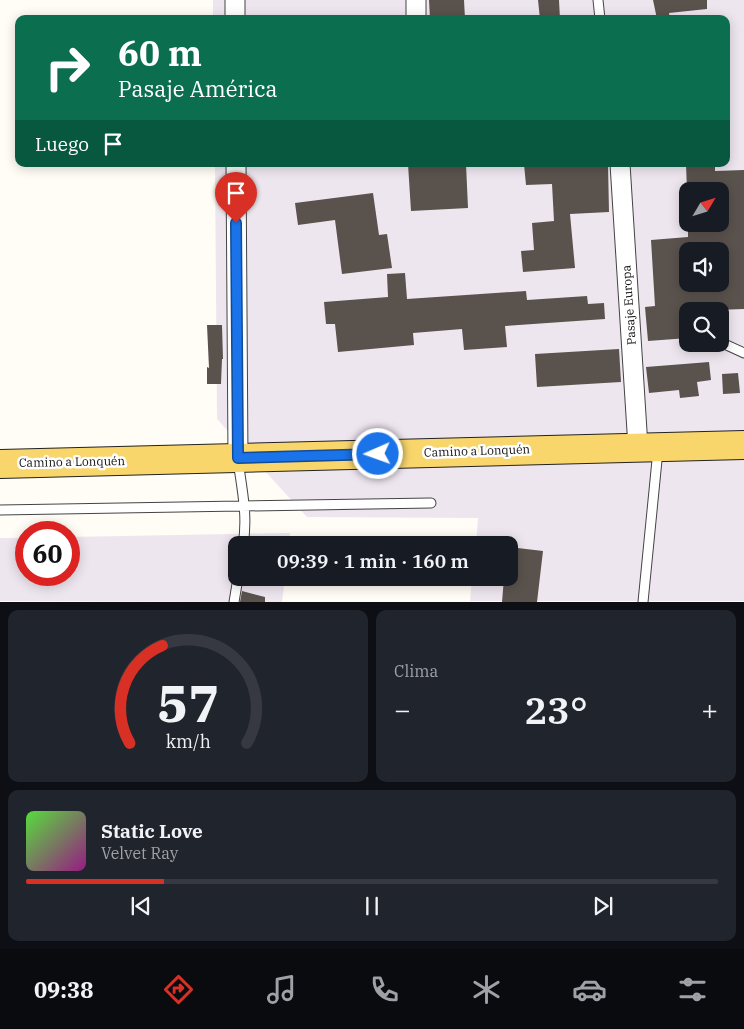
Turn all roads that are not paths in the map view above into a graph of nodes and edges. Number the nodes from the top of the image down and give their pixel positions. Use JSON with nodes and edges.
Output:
{"nodes":[{"id":1,"x":235,"y":0,"type":"edge"},
{"id":2,"x":416,"y":0,"type":"edge"},
{"id":3,"x":598,"y":0,"type":"edge"},
{"id":4,"x":235,"y":15,"type":"edge"},
{"id":5,"x":416,"y":15,"type":"edge"},
{"id":6,"x":600,"y":15,"type":"edge"},
{"id":7,"x":236,"y":167,"type":"edge"},
{"id":8,"x":620,"y":167,"type":"edge"},
{"id":9,"x":729,"y":346,"type":"edge"},
{"id":10,"x":744,"y":353,"type":"edge"},
{"id":11,"x":744,"y":445,"type":"edge"},
{"id":12,"x":648,"y":447,"type":"junction"},
{"id":13,"x":238,"y":458,"type":"junction"},
{"id":14,"x":0,"y":464,"type":"edge"},
{"id":15,"x":431,"y":503,"type":"dead end"},
{"id":16,"x":245,"y":506,"type":"junction"},
{"id":17,"x":0,"y":510,"type":"edge"},
{"id":18,"x":244,"y":536,"type":"edge"},
{"id":19,"x":237,"y":586,"type":"edge"},
{"id":20,"x":234,"y":602,"type":"edge"},
{"id":21,"x":643,"y":602,"type":"edge"}],
"edges":[{"from":1,"to":4,"type":"street"},
{"from":2,"to":5,"type":"street"},
{"from":3,"to":6,"type":"lane"},
{"from":7,"to":13,"type":"street"},
{"from":8,"to":12,"type":"street","name":"Pasaje Europa"},
{"from":9,"to":10,"type":"lane"},
{"from":11,"to":12,"type":"main road","name":"Camino a Lonquén"},
{"from":12,"to":13,"type":"main road","name":"Camino a Lonquén"},
{"from":12,"to":21,"type":"lane"},
{"from":13,"to":14,"type":"main road","name":"Camino a Lonquén"},
{"from":13,"to":16,"type":"lane"},
{"from":15,"to":16,"type":"lane"},
{"from":16,"to":17,"type":"lane"},
{"from":16,"to":18,"type":"lane"},
{"from":19,"to":20,"type":"lane"}]}
